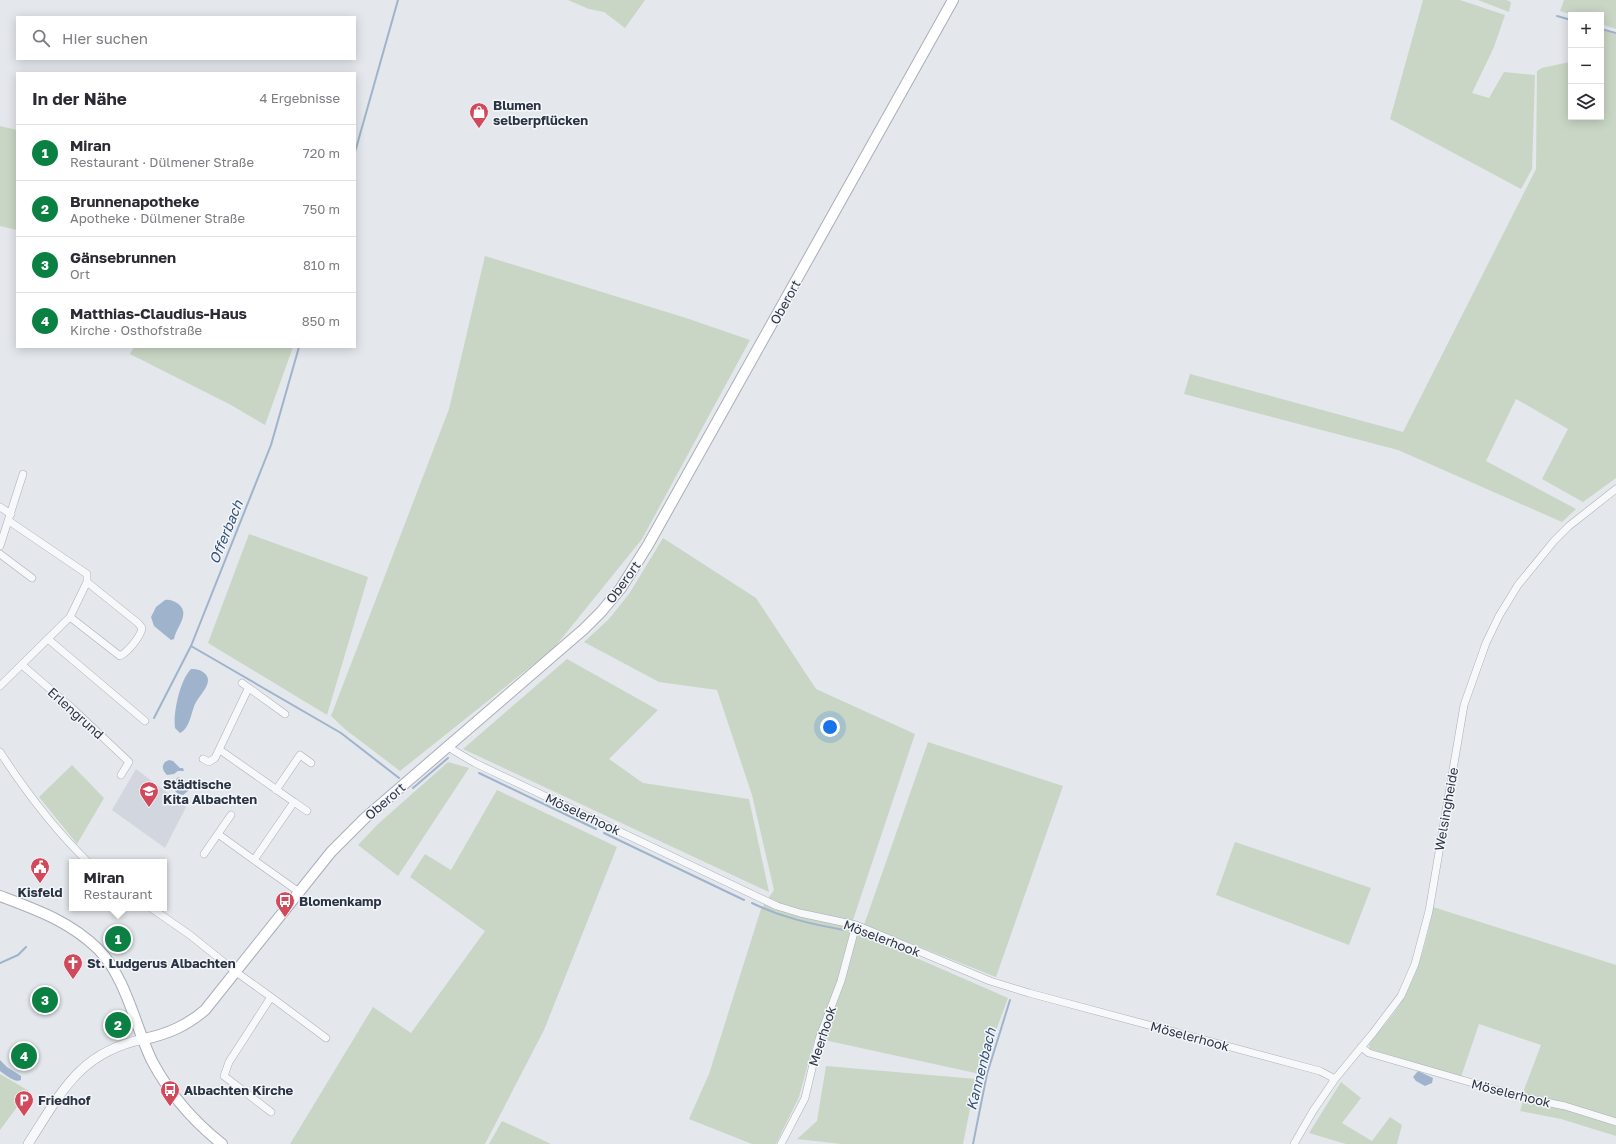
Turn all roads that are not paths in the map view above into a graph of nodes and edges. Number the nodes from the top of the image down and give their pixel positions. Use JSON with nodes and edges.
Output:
{"nodes":[{"id":1,"x":953,"y":0,"type":"edge"},
{"id":2,"x":23,"y":474,"type":"dead end"},
{"id":3,"x":1616,"y":489,"type":"edge"},
{"id":4,"x":0,"y":507,"type":"edge"},
{"id":5,"x":10,"y":518,"type":"junction"},
{"id":6,"x":0,"y":546,"type":"edge"},
{"id":7,"x":0,"y":554,"type":"edge"},
{"id":8,"x":32,"y":578,"type":"dead end"},
{"id":9,"x":87,"y":582,"type":"junction"},
{"id":10,"x":70,"y":617,"type":"junction"},
{"id":11,"x":48,"y":639,"type":"junction"},
{"id":12,"x":22,"y":665,"type":"junction"},
{"id":13,"x":242,"y":683,"type":"dead end"},
{"id":14,"x":0,"y":686,"type":"edge"},
{"id":15,"x":248,"y":689,"type":"junction"},
{"id":16,"x":285,"y":714,"type":"dead end"},
{"id":17,"x":145,"y":721,"type":"dead end"},
{"id":18,"x":449,"y":746,"type":"junction"},
{"id":19,"x":220,"y":750,"type":"junction"},
{"id":20,"x":0,"y":752,"type":"edge"},
{"id":21,"x":203,"y":759,"type":"dead end"},
{"id":22,"x":311,"y":763,"type":"dead end"},
{"id":23,"x":121,"y":775,"type":"dead end"},
{"id":24,"x":276,"y":790,"type":"junction"},
{"id":25,"x":294,"y":802,"type":"junction"},
{"id":26,"x":307,"y":811,"type":"dead end"},
{"id":27,"x":231,"y":815,"type":"dead end"},
{"id":28,"x":218,"y":834,"type":"junction"},
{"id":29,"x":204,"y":854,"type":"dead end"},
{"id":30,"x":85,"y":859,"type":"edge"},
{"id":31,"x":254,"y":860,"type":"junction"},
{"id":32,"x":299,"y":892,"type":"junction"},
{"id":33,"x":0,"y":896,"type":"edge"},
{"id":34,"x":155,"y":911,"type":"edge"},
{"id":35,"x":856,"y":925,"type":"junction"},
{"id":36,"x":236,"y":972,"type":"junction"},
{"id":37,"x":271,"y":997,"type":"junction"},
{"id":38,"x":326,"y":1038,"type":"dead end"},
{"id":39,"x":144,"y":1039,"type":"junction"},
{"id":40,"x":1361,"y":1048,"type":"junction"},
{"id":41,"x":1335,"y":1079,"type":"junction"},
{"id":42,"x":270,"y":1112,"type":"dead end"},
{"id":43,"x":1616,"y":1122,"type":"edge"},
{"id":44,"x":28,"y":1144,"type":"edge"},
{"id":45,"x":222,"y":1144,"type":"edge"},
{"id":46,"x":781,"y":1144,"type":"edge"},
{"id":47,"x":1294,"y":1144,"type":"edge"}],
"edges":[{"from":1,"to":18,"type":"main road","name":"Oberort"},
{"from":2,"to":5,"type":"street"},
{"from":3,"to":40,"type":"street","name":"Welsingheide"},
{"from":4,"to":5,"type":"street"},
{"from":5,"to":6,"type":"street"},
{"from":5,"to":9,"type":"street"},
{"from":7,"to":8,"type":"street"},
{"from":9,"to":10,"type":"street"},
{"from":9,"to":10,"type":"street"},
{"from":10,"to":11,"type":"street"},
{"from":11,"to":12,"type":"street"},
{"from":11,"to":17,"type":"street"},
{"from":12,"to":14,"type":"street"},
{"from":12,"to":23,"type":"street","name":"Erlengrund"},
{"from":13,"to":15,"type":"street"},
{"from":15,"to":16,"type":"street"},
{"from":15,"to":19,"type":"street"},
{"from":18,"to":32,"type":"main road","name":"Oberort"},
{"from":18,"to":35,"type":"street","name":"Möselerhook"},
{"from":19,"to":21,"type":"street"},
{"from":19,"to":24,"type":"street"},
{"from":20,"to":30,"type":"street"},
{"from":22,"to":24,"type":"street"},
{"from":24,"to":25,"type":"street"},
{"from":25,"to":26,"type":"street"},
{"from":25,"to":31,"type":"street"},
{"from":27,"to":28,"type":"street"},
{"from":28,"to":29,"type":"street"},
{"from":28,"to":31,"type":"street"},
{"from":31,"to":32,"type":"street"},
{"from":32,"to":36,"type":"main road","name":"Oberort"},
{"from":33,"to":39,"type":"main road"},
{"from":34,"to":36,"type":"street"},
{"from":35,"to":41,"type":"street","name":"Möselerhook"},
{"from":35,"to":46,"type":"street","name":"Meerhook"},
{"from":36,"to":37,"type":"street"},
{"from":36,"to":39,"type":"main road","name":"Oberort"},
{"from":37,"to":38,"type":"street"},
{"from":37,"to":42,"type":"street"},
{"from":39,"to":44,"type":"street"},
{"from":39,"to":45,"type":"main road"},
{"from":40,"to":41,"type":"street","name":"Welsingheide"},
{"from":40,"to":43,"type":"street","name":"Möselerhook"},
{"from":41,"to":47,"type":"street","name":"Welsingheide"}]}
